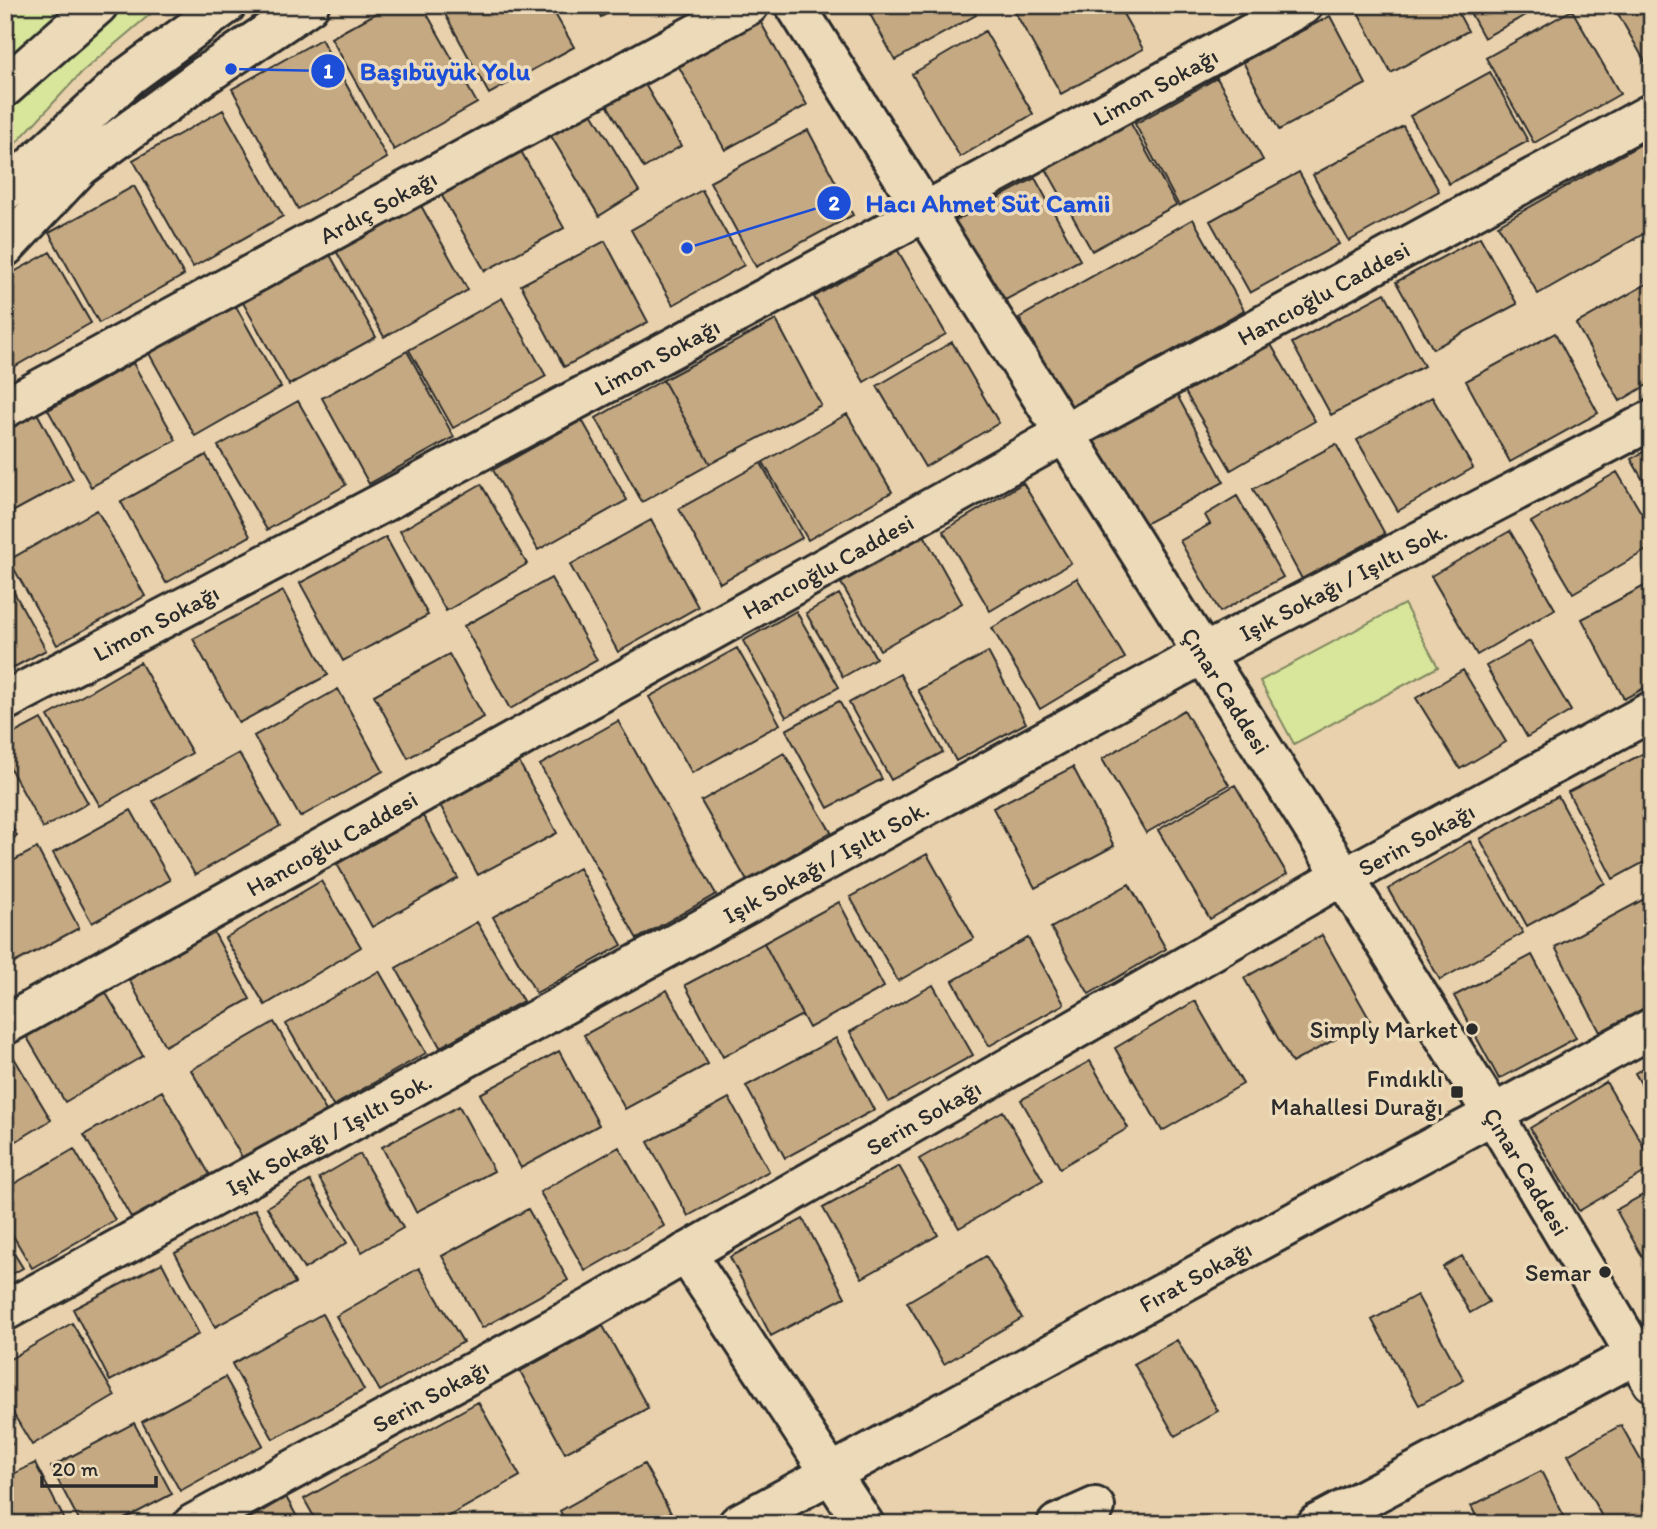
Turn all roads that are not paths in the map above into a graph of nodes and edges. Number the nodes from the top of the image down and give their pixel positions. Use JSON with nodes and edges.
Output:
{"nodes":[{"id":1,"x":99,"y":5,"type":"edge"},
{"id":2,"x":226,"y":5,"type":"edge"},
{"id":3,"x":309,"y":5,"type":"edge"},
{"id":4,"x":749,"y":5,"type":"edge"},
{"id":5,"x":795,"y":5,"type":"edge"},
{"id":6,"x":1303,"y":5,"type":"edge"},
{"id":7,"x":5,"y":87,"type":"edge"},
{"id":8,"x":1652,"y":113,"type":"edge"},
{"id":9,"x":5,"y":191,"type":"edge"},
{"id":10,"x":926,"y":213,"type":"junction"},
{"id":11,"x":5,"y":247,"type":"edge"},
{"id":12,"x":5,"y":408,"type":"edge"},
{"id":13,"x":1652,"y":420,"type":"edge"},
{"id":14,"x":1065,"y":435,"type":"junction"},
{"id":15,"x":1203,"y":654,"type":"junction"},
{"id":16,"x":5,"y":701,"type":"edge"},
{"id":17,"x":1652,"y":711,"type":"edge"},
{"id":18,"x":1344,"y":878,"type":"junction"},
{"id":19,"x":5,"y":1025,"type":"edge"},
{"id":20,"x":1652,"y":1028,"type":"edge"},
{"id":21,"x":1493,"y":1114,"type":"junction"},
{"id":22,"x":686,"y":1253,"type":"junction"},
{"id":23,"x":5,"y":1311,"type":"edge"},
{"id":24,"x":1646,"y":1361,"type":"edge"},
{"id":25,"x":833,"y":1473,"type":"junction"},
{"id":26,"x":1095,"y":1507,"type":"dead end"},
{"id":27,"x":193,"y":1524,"type":"edge"},
{"id":28,"x":738,"y":1524,"type":"edge"},
{"id":29,"x":864,"y":1524,"type":"edge"},
{"id":30,"x":1057,"y":1524,"type":"edge"},
{"id":31,"x":1317,"y":1524,"type":"edge"}],
"edges":[{"from":1,"to":7,"type":"street"},
{"from":2,"to":9,"type":"street"},
{"from":3,"to":11,"type":"street"},
{"from":4,"to":12,"type":"street","name":"Ardıç Sokağı"},
{"from":5,"to":10,"type":"street","name":"Çınar Caddesi"},
{"from":6,"to":10,"type":"street","name":"Limon Sokağı"},
{"from":8,"to":14,"type":"street","name":"Hancıoğlu Caddesi"},
{"from":10,"to":14,"type":"street","name":"Çınar Caddesi"},
{"from":10,"to":16,"type":"street","name":"Limon Sokağı"},
{"from":13,"to":15,"type":"street","name":"Işık Sokağı / Işıltı Sok."},
{"from":14,"to":15,"type":"street","name":"Çınar Caddesi"},
{"from":14,"to":19,"type":"street","name":"Hancıoğlu Caddesi"},
{"from":15,"to":18,"type":"street","name":"Çınar Caddesi"},
{"from":15,"to":23,"type":"street","name":"Işık Sokağı / Işıltı Sok."},
{"from":17,"to":18,"type":"street","name":"Serin Sokağı"},
{"from":18,"to":21,"type":"street","name":"Çınar Caddesi"},
{"from":18,"to":22,"type":"street","name":"Serin Sokağı"},
{"from":20,"to":21,"type":"street","name":"Fırat Sokağı"},
{"from":21,"to":24,"type":"street","name":"Çınar Caddesi"},
{"from":21,"to":25,"type":"street","name":"Fırat Sokağı"},
{"from":22,"to":25,"type":"street"},
{"from":22,"to":27,"type":"street","name":"Serin Sokağı"},
{"from":24,"to":31,"type":"street"},
{"from":25,"to":28,"type":"street","name":"Fırat Sokağı"},
{"from":25,"to":29,"type":"street"},
{"from":26,"to":30,"type":"street"}]}
